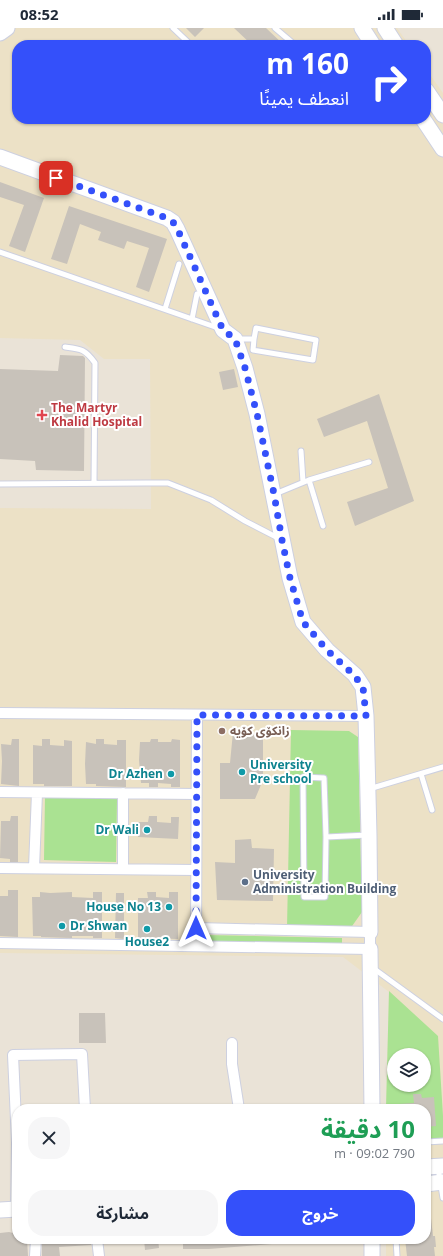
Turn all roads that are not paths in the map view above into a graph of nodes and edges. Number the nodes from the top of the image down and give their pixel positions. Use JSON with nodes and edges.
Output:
{"nodes":[{"id":1,"x":7,"y":28,"type":"edge"},
{"id":2,"x":173,"y":28,"type":"edge"},
{"id":3,"x":275,"y":28,"type":"edge"},
{"id":4,"x":362,"y":28,"type":"edge"},
{"id":5,"x":385,"y":28,"type":"edge"},
{"id":6,"x":0,"y":33,"type":"edge"},
{"id":7,"x":186,"y":40,"type":"edge"},
{"id":8,"x":289,"y":40,"type":"edge"},
{"id":9,"x":370,"y":40,"type":"edge"},
{"id":10,"x":393,"y":40,"type":"edge"},
{"id":11,"x":431,"y":97,"type":"edge"},
{"id":12,"x":443,"y":115,"type":"edge"},
{"id":13,"x":426,"y":124,"type":"edge"},
{"id":14,"x":443,"y":149,"type":"edge"},
{"id":15,"x":0,"y":157,"type":"edge"},
{"id":16,"x":0,"y":252,"type":"edge"},
{"id":17,"x":179,"y":264,"type":"dead end"},
{"id":18,"x":197,"y":294,"type":"dead end"},
{"id":19,"x":165,"y":310,"type":"junction"},
{"id":20,"x":192,"y":319,"type":"junction"},
{"id":21,"x":223,"y":330,"type":"junction"},
{"id":22,"x":235,"y":339,"type":"junction"},
{"id":23,"x":254,"y":339,"type":"junction"},
{"id":24,"x":65,"y":347,"type":"dead end"},
{"id":25,"x":301,"y":451,"type":"dead end"},
{"id":26,"x":369,"y":462,"type":"dead end"},
{"id":27,"x":306,"y":481,"type":"junction"},
{"id":28,"x":94,"y":483,"type":"junction"},
{"id":29,"x":0,"y":484,"type":"edge"},
{"id":30,"x":274,"y":494,"type":"junction"},
{"id":31,"x":323,"y":526,"type":"dead end"},
{"id":32,"x":282,"y":540,"type":"junction"},
{"id":33,"x":0,"y":713,"type":"edge"},
{"id":34,"x":197,"y":715,"type":"junction"},
{"id":35,"x":366,"y":716,"type":"junction"},
{"id":36,"x":443,"y":767,"type":"edge"},
{"id":37,"x":421,"y":774,"type":"junction"},
{"id":38,"x":368,"y":789,"type":"junction"},
{"id":39,"x":0,"y":792,"type":"edge"},
{"id":40,"x":37,"y":793,"type":"junction"},
{"id":41,"x":123,"y":794,"type":"junction"},
{"id":42,"x":196,"y":794,"type":"junction"},
{"id":43,"x":432,"y":810,"type":"dead end"},
{"id":44,"x":369,"y":835,"type":"junction"},
{"id":45,"x":326,"y":837,"type":"junction"},
{"id":46,"x":0,"y":868,"type":"edge"},
{"id":47,"x":34,"y":868,"type":"junction"},
{"id":48,"x":124,"y":869,"type":"junction"},
{"id":49,"x":196,"y":870,"type":"junction"},
{"id":50,"x":196,"y":928,"type":"junction"},
{"id":51,"x":370,"y":932,"type":"junction"},
{"id":52,"x":0,"y":943,"type":"edge"},
{"id":53,"x":196,"y":946,"type":"junction"},
{"id":54,"x":370,"y":949,"type":"junction"},
{"id":55,"x":370,"y":966,"type":"junction"},
{"id":56,"x":443,"y":1020,"type":"edge"},
{"id":57,"x":232,"y":1042,"type":"dead end"},
{"id":58,"x":15,"y":1104,"type":"edge"},
{"id":59,"x":85,"y":1104,"type":"edge"},
{"id":60,"x":238,"y":1104,"type":"edge"},
{"id":61,"x":372,"y":1104,"type":"edge"},
{"id":62,"x":443,"y":1141,"type":"edge"},
{"id":63,"x":431,"y":1142,"type":"edge"},
{"id":64,"x":436,"y":1167,"type":"edge"},
{"id":65,"x":436,"y":1183,"type":"edge"},
{"id":66,"x":443,"y":1198,"type":"edge"},
{"id":67,"x":12,"y":1209,"type":"edge"},
{"id":68,"x":0,"y":1210,"type":"edge"},
{"id":69,"x":36,"y":1244,"type":"edge"},
{"id":70,"x":98,"y":1244,"type":"edge"},
{"id":71,"x":372,"y":1244,"type":"edge"},
{"id":72,"x":396,"y":1244,"type":"edge"},
{"id":73,"x":35,"y":1256,"type":"edge"},
{"id":74,"x":99,"y":1256,"type":"edge"},
{"id":75,"x":372,"y":1256,"type":"edge"},
{"id":76,"x":397,"y":1256,"type":"edge"}],
"edges":[{"from":1,"to":6,"type":"street"},
{"from":2,"to":7,"type":"lane"},
{"from":3,"to":8,"type":"lane"},
{"from":4,"to":9,"type":"street"},
{"from":5,"to":10,"type":"street"},
{"from":11,"to":12,"type":"street"},
{"from":13,"to":14,"type":"street"},
{"from":15,"to":21,"type":"street"},
{"from":16,"to":19,"type":"lane"},
{"from":17,"to":19,"type":"lane"},
{"from":18,"to":20,"type":"lane"},
{"from":19,"to":20,"type":"lane"},
{"from":20,"to":21,"type":"lane"},
{"from":21,"to":22,"type":"street"},
{"from":22,"to":23,"type":"lane"},
{"from":22,"to":30,"type":"street"},
{"from":23,"to":23,"type":"lane"},
{"from":24,"to":28,"type":"lane"},
{"from":25,"to":27,"type":"lane"},
{"from":26,"to":27,"type":"lane"},
{"from":27,"to":30,"type":"lane"},
{"from":27,"to":31,"type":"lane"},
{"from":28,"to":29,"type":"lane"},
{"from":28,"to":32,"type":"lane"},
{"from":30,"to":32,"type":"street"},
{"from":32,"to":35,"type":"street"},
{"from":33,"to":34,"type":"street"},
{"from":34,"to":35,"type":"street"},
{"from":34,"to":42,"type":"street"},
{"from":35,"to":38,"type":"street"},
{"from":36,"to":37,"type":"lane"},
{"from":37,"to":38,"type":"lane"},
{"from":37,"to":43,"type":"lane"},
{"from":38,"to":44,"type":"street"},
{"from":39,"to":40,"type":"street"},
{"from":40,"to":41,"type":"street"},
{"from":40,"to":47,"type":"street"},
{"from":41,"to":42,"type":"street"},
{"from":41,"to":48,"type":"street"},
{"from":42,"to":49,"type":"street"},
{"from":44,"to":45,"type":"lane"},
{"from":44,"to":51,"type":"street"},
{"from":45,"to":45,"type":"lane"},
{"from":46,"to":47,"type":"street"},
{"from":47,"to":48,"type":"street"},
{"from":48,"to":49,"type":"street"},
{"from":49,"to":50,"type":"street"},
{"from":50,"to":51,"type":"street"},
{"from":50,"to":53,"type":"street"},
{"from":51,"to":54,"type":"street"},
{"from":52,"to":53,"type":"street"},
{"from":53,"to":54,"type":"street"},
{"from":54,"to":55,"type":"street"},
{"from":55,"to":56,"type":"lane"},
{"from":55,"to":61,"type":"street"},
{"from":57,"to":60,"type":"street"},
{"from":58,"to":59,"type":"street"},
{"from":62,"to":63,"type":"lane"},
{"from":64,"to":65,"type":"lane"},
{"from":65,"to":66,"type":"lane"},
{"from":67,"to":68,"type":"street"},
{"from":69,"to":73,"type":"street"},
{"from":70,"to":74,"type":"street"},
{"from":71,"to":75,"type":"street"},
{"from":72,"to":76,"type":"lane"}]}
